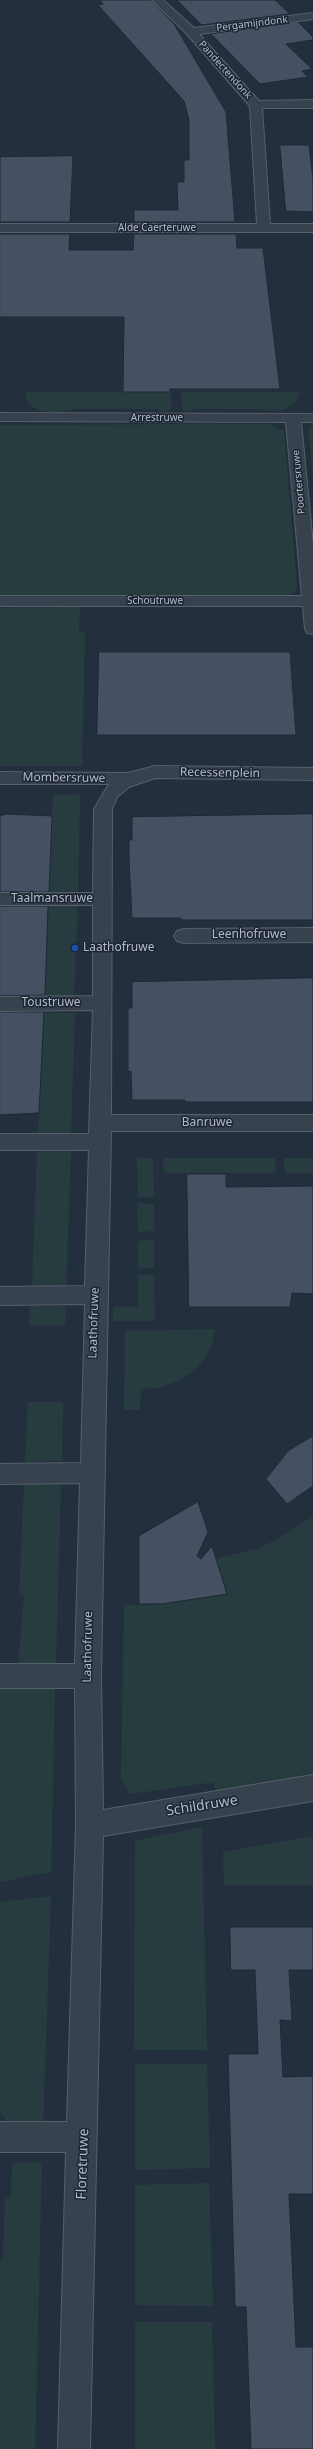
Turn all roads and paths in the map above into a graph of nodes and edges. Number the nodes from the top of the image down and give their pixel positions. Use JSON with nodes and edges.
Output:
{"nodes":[{"id":1,"x":157,"y":0,"type":"edge"},
{"id":2,"x":313,"y":16,"type":"edge"},
{"id":3,"x":191,"y":32,"type":"junction"},
{"id":4,"x":313,"y":104,"type":"edge"},
{"id":5,"x":256,"y":105,"type":"junction"},
{"id":6,"x":0,"y":228,"type":"edge"},
{"id":7,"x":264,"y":228,"type":"junction"},
{"id":8,"x":313,"y":228,"type":"edge"},
{"id":9,"x":0,"y":417,"type":"edge"},
{"id":10,"x":293,"y":418,"type":"junction"},
{"id":11,"x":313,"y":418,"type":"edge"},
{"id":12,"x":308,"y":546,"type":"edge"},
{"id":13,"x":0,"y":601,"type":"edge"},
{"id":14,"x":310,"y":601,"type":"junction"},
{"id":15,"x":313,"y":629,"type":"edge"},
{"id":16,"x":313,"y":774,"type":"edge"},
{"id":17,"x":0,"y":778,"type":"edge"},
{"id":18,"x":128,"y":779,"type":"junction"},
{"id":19,"x":0,"y":899,"type":"edge"},
{"id":20,"x":103,"y":899,"type":"junction"},
{"id":21,"x":313,"y":935,"type":"edge"},
{"id":22,"x":184,"y":936,"type":"dead end"},
{"id":23,"x":103,"y":1003,"type":"junction"},
{"id":24,"x":0,"y":1004,"type":"edge"},
{"id":25,"x":313,"y":1123,"type":"edge"},
{"id":26,"x":100,"y":1132,"type":"junction"},
{"id":27,"x":0,"y":1142,"type":"edge"},
{"id":28,"x":95,"y":1294,"type":"junction"},
{"id":29,"x":0,"y":1296,"type":"edge"},
{"id":30,"x":91,"y":1473,"type":"junction"},
{"id":31,"x":0,"y":1474,"type":"edge"},
{"id":32,"x":0,"y":1676,"type":"edge"},
{"id":33,"x":88,"y":1676,"type":"junction"},
{"id":34,"x":313,"y":1788,"type":"edge"},
{"id":35,"x":90,"y":1825,"type":"junction"},
{"id":36,"x":89,"y":1878,"type":"joint"},
{"id":37,"x":0,"y":2137,"type":"edge"},
{"id":38,"x":83,"y":2137,"type":"junction"},
{"id":39,"x":74,"y":2449,"type":"edge"}],
"edges":[{"from":1,"to":3,"type":"street","name":"Pandectendonk"},
{"from":2,"to":3,"type":"street","name":"Pergamijndonk"},
{"from":3,"to":5,"type":"street","name":"Pandectendonk"},
{"from":4,"to":5,"type":"street"},
{"from":5,"to":7,"type":"street","name":"Pandectendonk"},
{"from":6,"to":7,"type":"street","name":"Alde Caerteruwe"},
{"from":7,"to":8,"type":"street","name":"Alde Caerteruwe"},
{"from":9,"to":10,"type":"street","name":"Arrestruwe"},
{"from":10,"to":11,"type":"street","name":"Arrestruwe"},
{"from":10,"to":12,"type":"street","name":"Poortersruwe"},
{"from":12,"to":14,"type":"street"},
{"from":13,"to":14,"type":"street","name":"Schoutruwe"},
{"from":14,"to":15,"type":"street"},
{"from":16,"to":18,"type":"street","name":"Recessenplein"},
{"from":17,"to":18,"type":"street","name":"Mombersruwe"},
{"from":18,"to":20,"type":"street","name":"Laathofruwe"},
{"from":19,"to":20,"type":"street","name":"Taalmansruwe"},
{"from":20,"to":23,"type":"street","name":"Laathofruwe"},
{"from":21,"to":22,"type":"street","name":"Leenhofruwe"},
{"from":23,"to":24,"type":"street","name":"Toustruwe"},
{"from":23,"to":26,"type":"street","name":"Laathofruwe"},
{"from":25,"to":26,"type":"street","name":"Banruwe"},
{"from":26,"to":27,"type":"street","name":"Banruwe"},
{"from":26,"to":28,"type":"street","name":"Laathofruwe"},
{"from":28,"to":29,"type":"street"},
{"from":28,"to":30,"type":"street","name":"Laathofruwe"},
{"from":30,"to":31,"type":"street"},
{"from":30,"to":33,"type":"street","name":"Laathofruwe"},
{"from":32,"to":33,"type":"street"},
{"from":33,"to":35,"type":"street","name":"Laathofruwe"},
{"from":34,"to":35,"type":"street","name":"Schildruwe"},
{"from":35,"to":36,"type":"street","name":"Laathofruwe"},
{"from":36,"to":38,"type":"street","name":"Floretruwe"},
{"from":37,"to":38,"type":"street"},
{"from":38,"to":39,"type":"street","name":"Floretruwe"}]}
